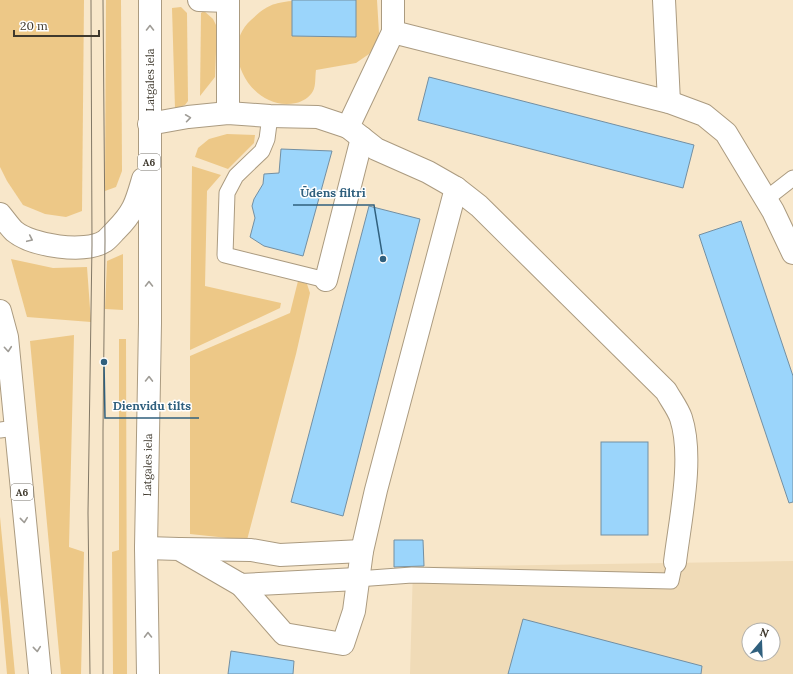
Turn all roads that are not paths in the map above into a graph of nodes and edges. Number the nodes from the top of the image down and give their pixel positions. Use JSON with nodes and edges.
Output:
{"nodes":[{"id":1,"x":150,"y":0,"type":"edge"},
{"id":2,"x":199,"y":0,"type":"edge"},
{"id":3,"x":228,"y":0,"type":"edge"},
{"id":4,"x":393,"y":0,"type":"edge"},
{"id":5,"x":664,"y":0,"type":"edge"},
{"id":6,"x":393,"y":32,"type":"junction"},
{"id":7,"x":669,"y":102,"type":"junction"},
{"id":8,"x":228,"y":113,"type":"junction"},
{"id":9,"x":270,"y":116,"type":"junction"},
{"id":10,"x":149,"y":124,"type":"junction"},
{"id":11,"x":355,"y":133,"type":"junction"},
{"id":12,"x":149,"y":159,"type":"junction"},
{"id":13,"x":793,"y":178,"type":"edge"},
{"id":14,"x":456,"y":188,"type":"junction"},
{"id":15,"x":766,"y":199,"type":"junction"},
{"id":16,"x":0,"y":214,"type":"edge"},
{"id":17,"x":792,"y":249,"type":"edge"},
{"id":18,"x":326,"y":280,"type":"joint"},
{"id":19,"x":0,"y":311,"type":"edge"},
{"id":20,"x":8,"y":429,"type":"edge"},
{"id":21,"x":146,"y":548,"type":"junction"},
{"id":22,"x":179,"y":549,"type":"junction"},
{"id":23,"x":362,"y":551,"type":"junction"},
{"id":24,"x":675,"y":562,"type":"joint"},
{"id":25,"x":358,"y":580,"type":"junction"},
{"id":26,"x":241,"y":585,"type":"junction"},
{"id":27,"x":40,"y":674,"type":"edge"},
{"id":28,"x":148,"y":674,"type":"edge"}],
"edges":[{"from":10,"to":1,"type":"main road","name":"Latgales iela","number":"A6","one_way":true},
{"from":2,"to":3,"type":"main road"},
{"from":3,"to":8,"type":"main road"},
{"from":4,"to":6,"type":"main road"},
{"from":5,"to":7,"type":"main road"},
{"from":6,"to":7,"type":"main road"},
{"from":6,"to":11,"type":"main road"},
{"from":7,"to":15,"type":"main road"},
{"from":8,"to":9,"type":"main road"},
{"from":10,"to":8,"type":"main road","one_way":true},
{"from":9,"to":11,"type":"main road"},
{"from":9,"to":18,"type":"lane"},
{"from":10,"to":12,"type":"main road","name":"Latgales iela","number":"A6"},
{"from":11,"to":14,"type":"main road"},
{"from":11,"to":18,"type":"main road"},
{"from":16,"to":12,"type":"main road","name":"Latgales iela","number":"A6","one_way":true},
{"from":21,"to":12,"type":"main road","name":"Latgales iela","number":"A6","one_way":true},
{"from":13,"to":15,"type":"lane"},
{"from":14,"to":23,"type":"main road"},
{"from":14,"to":24,"type":"main road"},
{"from":15,"to":17,"type":"main road"},
{"from":19,"to":20,"type":"main road","number":"A6","one_way":true},
{"from":20,"to":27,"type":"main road","number":"A6","one_way":true},
{"from":21,"to":22,"type":"main road"},
{"from":28,"to":21,"type":"main road","name":"Latgales iela","number":"A6","one_way":true},
{"from":22,"to":23,"type":"main road"},
{"from":22,"to":26,"type":"main road"},
{"from":23,"to":25,"type":"main road"},
{"from":24,"to":25,"type":"lane"},
{"from":25,"to":26,"type":"main road"},
{"from":25,"to":26,"type":"main road"}]}
